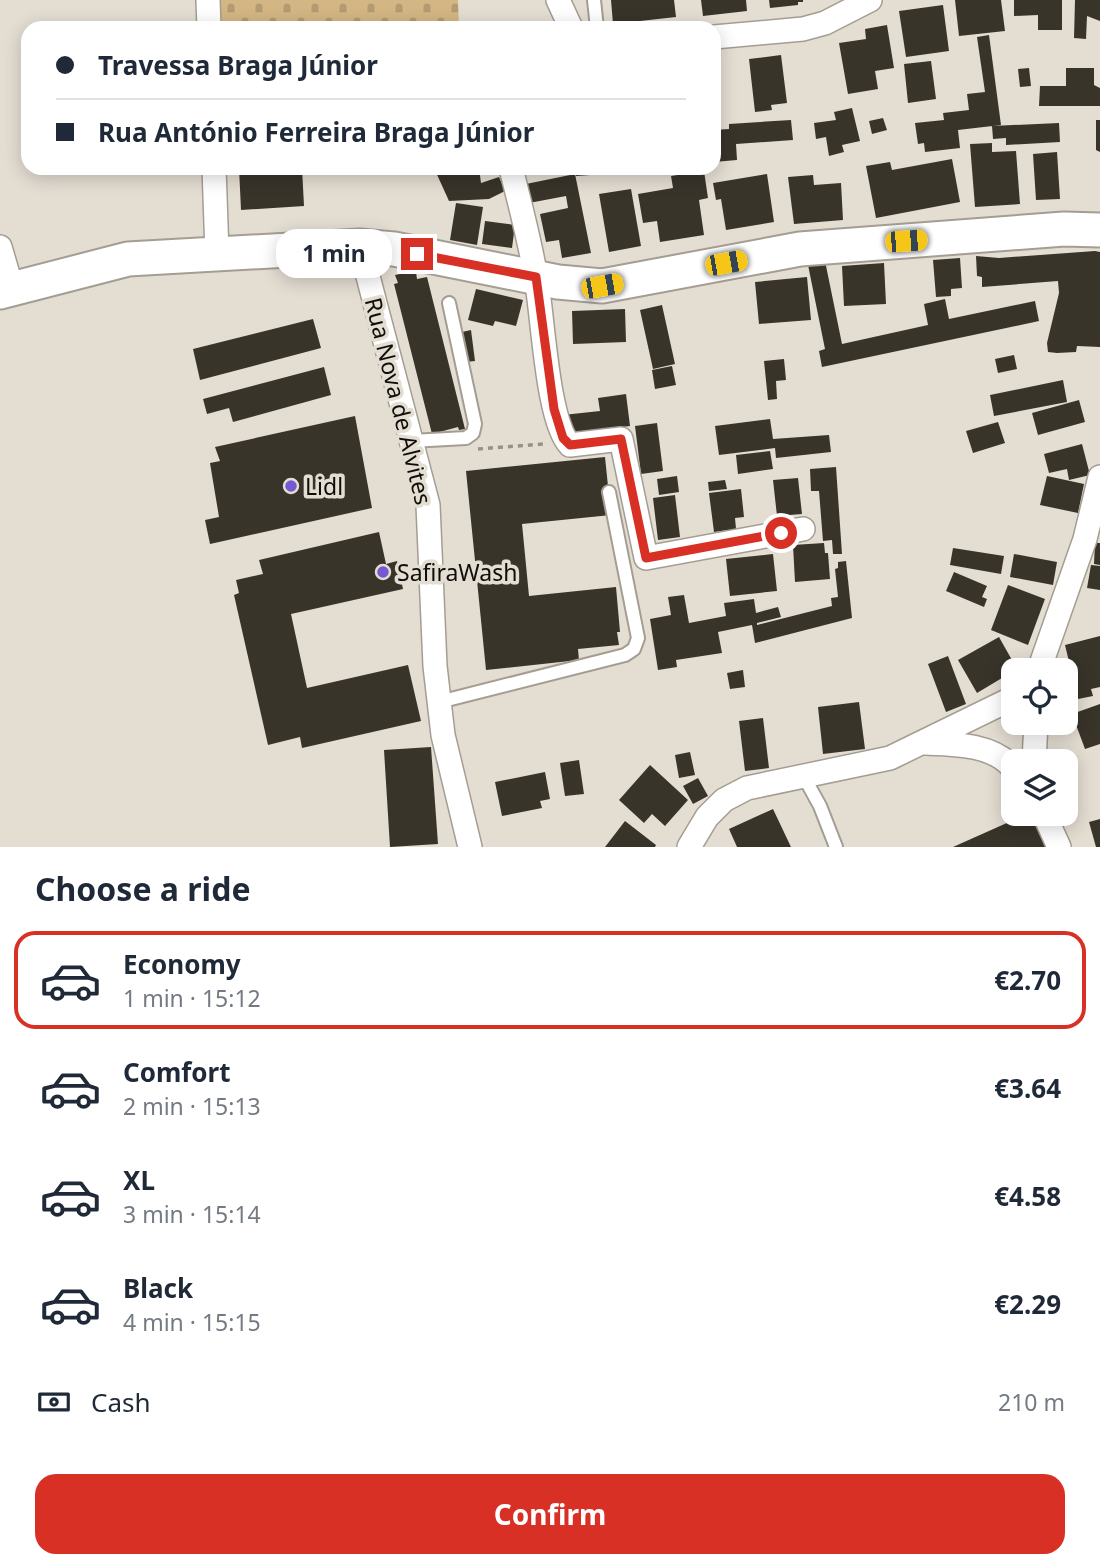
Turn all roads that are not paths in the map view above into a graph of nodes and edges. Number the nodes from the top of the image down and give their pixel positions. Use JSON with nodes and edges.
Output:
{"nodes":[{"id":1,"x":208,"y":0,"type":"edge"},
{"id":2,"x":558,"y":0,"type":"edge"},
{"id":3,"x":594,"y":0,"type":"edge"},
{"id":4,"x":856,"y":3,"type":"edge"},
{"id":5,"x":209,"y":21,"type":"edge"},
{"id":6,"x":568,"y":21,"type":"edge"},
{"id":7,"x":596,"y":21,"type":"edge"},
{"id":8,"x":721,"y":36,"type":"edge"},
{"id":9,"x":214,"y":175,"type":"edge"},
{"id":10,"x":513,"y":175,"type":"edge"},
{"id":11,"x":1100,"y":230,"type":"edge"},
{"id":12,"x":360,"y":246,"type":"junction"},
{"id":13,"x":0,"y":247,"type":"edge"},
{"id":14,"x":217,"y":253,"type":"junction"},
{"id":15,"x":536,"y":277,"type":"junction"},
{"id":16,"x":6,"y":290,"type":"edge"},
{"id":17,"x":449,"y":303,"type":"dead end"},
{"id":18,"x":411,"y":441,"type":"junction"},
{"id":19,"x":1100,"y":477,"type":"edge"},
{"id":20,"x":609,"y":492,"type":"dead end"},
{"id":21,"x":803,"y":529,"type":"dead end"},
{"id":22,"x":1045,"y":658,"type":"edge"},
{"id":23,"x":439,"y":702,"type":"junction"},
{"id":24,"x":1001,"y":704,"type":"edge"},
{"id":25,"x":922,"y":743,"type":"junction"},
{"id":26,"x":1001,"y":758,"type":"edge"},
{"id":27,"x":804,"y":778,"type":"junction"},
{"id":28,"x":1049,"y":826,"type":"edge"},
{"id":29,"x":470,"y":847,"type":"edge"},
{"id":30,"x":689,"y":847,"type":"edge"},
{"id":31,"x":836,"y":847,"type":"edge"},
{"id":32,"x":1059,"y":847,"type":"edge"}],
"edges":[{"from":1,"to":5,"type":"street"},
{"from":2,"to":6,"type":"street"},
{"from":3,"to":7,"type":"lane"},
{"from":4,"to":8,"type":"street"},
{"from":9,"to":14,"type":"street"},
{"from":10,"to":15,"type":"street"},
{"from":11,"to":15,"type":"street"},
{"from":12,"to":14,"type":"street"},
{"from":12,"to":15,"type":"street"},
{"from":12,"to":18,"type":"street","name":"Rua Nova de Alvites"},
{"from":13,"to":16,"type":"street"},
{"from":14,"to":16,"type":"street"},
{"from":15,"to":21,"type":"street"},
{"from":17,"to":18,"type":"lane"},
{"from":18,"to":23,"type":"street","name":"Rua Nova de Alvites"},
{"from":19,"to":22,"type":"street"},
{"from":20,"to":23,"type":"lane"},
{"from":23,"to":29,"type":"street","name":"Rua Nova de Alvites"},
{"from":24,"to":25,"type":"street"},
{"from":25,"to":26,"type":"street"},
{"from":25,"to":27,"type":"street"},
{"from":27,"to":30,"type":"street"},
{"from":27,"to":31,"type":"lane"},
{"from":28,"to":32,"type":"street"}]}
